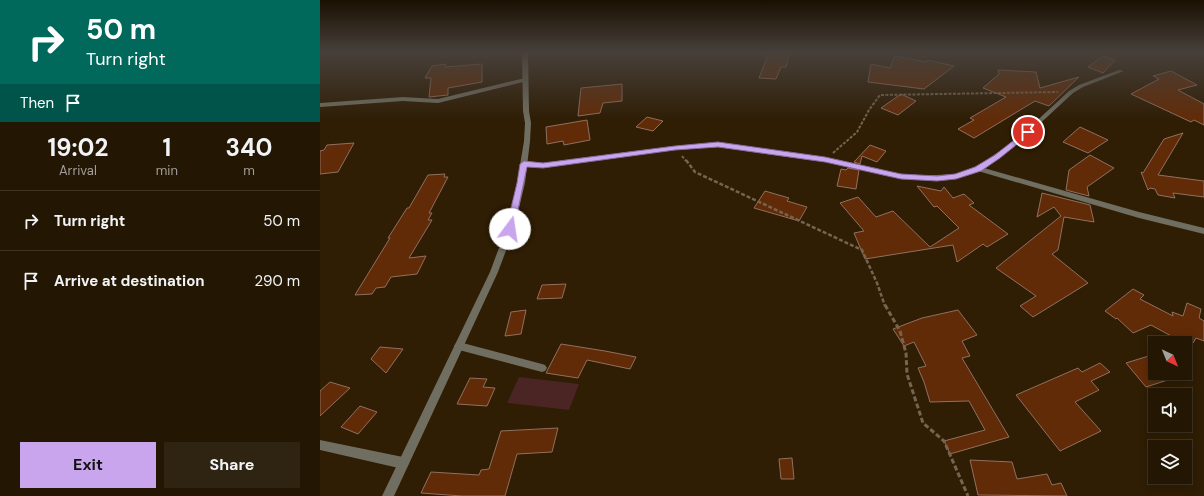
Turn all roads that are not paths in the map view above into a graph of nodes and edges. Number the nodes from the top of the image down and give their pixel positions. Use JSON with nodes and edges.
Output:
{"nodes":[{"id":1,"x":525,"y":75,"type":"edge"},
{"id":2,"x":1110,"y":75,"type":"edge"},
{"id":3,"x":525,"y":80,"type":"junction"},
{"id":4,"x":320,"y":105,"type":"edge"},
{"id":5,"x":524,"y":164,"type":"junction"},
{"id":6,"x":978,"y":169,"type":"junction"},
{"id":7,"x":1204,"y":231,"type":"edge"},
{"id":8,"x":458,"y":346,"type":"junction"},
{"id":9,"x":542,"y":368,"type":"dead end"},
{"id":10,"x":320,"y":445,"type":"edge"},
{"id":11,"x":403,"y":463,"type":"junction"},
{"id":12,"x":388,"y":496,"type":"edge"}],
"edges":[{"from":1,"to":3,"type":"street"},
{"from":2,"to":6,"type":"street"},
{"from":3,"to":4,"type":"street"},
{"from":3,"to":5,"type":"street"},
{"from":5,"to":6,"type":"street"},
{"from":5,"to":8,"type":"street"},
{"from":6,"to":7,"type":"street"},
{"from":8,"to":9,"type":"street"},
{"from":8,"to":11,"type":"street"},
{"from":10,"to":11,"type":"street"},
{"from":11,"to":12,"type":"street"}]}
